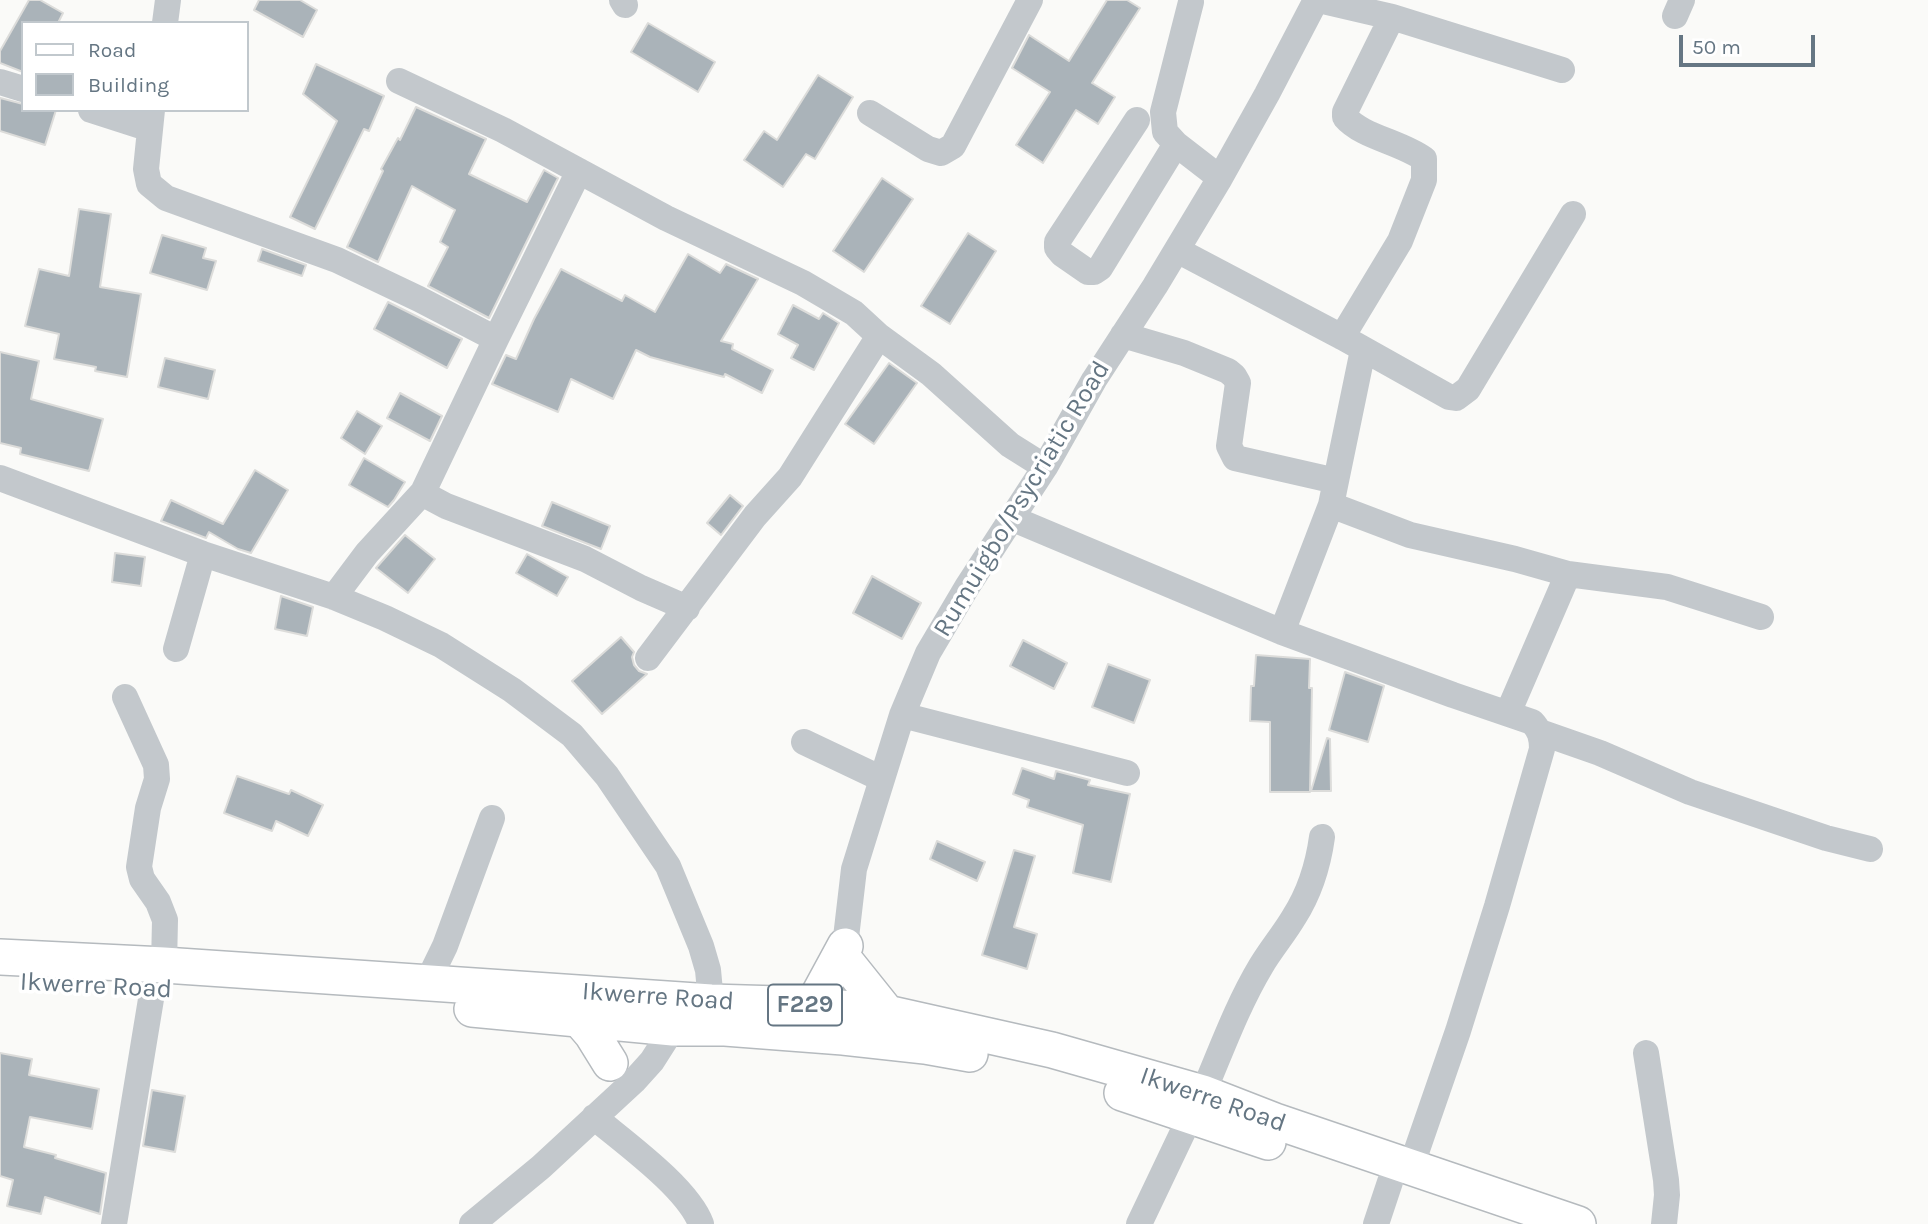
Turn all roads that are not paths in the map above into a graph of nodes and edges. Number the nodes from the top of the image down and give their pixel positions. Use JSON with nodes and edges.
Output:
{"nodes":[{"id":1,"x":168,"y":0,"type":"edge"},
{"id":2,"x":1030,"y":0,"type":"edge"},
{"id":3,"x":1317,"y":0,"type":"edge"},
{"id":4,"x":1189,"y":1,"type":"edge"},
{"id":5,"x":1392,"y":17,"type":"junction"},
{"id":6,"x":164,"y":21,"type":"edge"},
{"id":7,"x":1562,"y":70,"type":"dead end"},
{"id":8,"x":400,"y":81,"type":"dead end"},
{"id":9,"x":0,"y":82,"type":"edge"},
{"id":10,"x":21,"y":88,"type":"edge"},
{"id":11,"x":103,"y":112,"type":"edge"},
{"id":12,"x":870,"y":113,"type":"dead end"},
{"id":13,"x":151,"y":120,"type":"edge"},
{"id":14,"x":1171,"y":138,"type":"junction"},
{"id":15,"x":579,"y":171,"type":"junction"},
{"id":16,"x":1220,"y":178,"type":"junction"},
{"id":17,"x":1573,"y":214,"type":"dead end"},
{"id":18,"x":1177,"y":250,"type":"junction"},
{"id":19,"x":1123,"y":335,"type":"junction"},
{"id":20,"x":879,"y":336,"type":"junction"},
{"id":21,"x":496,"y":339,"type":"junction"},
{"id":22,"x":1352,"y":343,"type":"junction"},
{"id":23,"x":1045,"y":467,"type":"junction"},
{"id":24,"x":0,"y":478,"type":"edge"},
{"id":25,"x":423,"y":492,"type":"junction"},
{"id":26,"x":1334,"y":493,"type":"junction"},
{"id":27,"x":1011,"y":518,"type":"junction"},
{"id":28,"x":203,"y":554,"type":"junction"},
{"id":29,"x":1568,"y":574,"type":"junction"},
{"id":30,"x":334,"y":597,"type":"junction"},
{"id":31,"x":687,"y":608,"type":"junction"},
{"id":32,"x":1761,"y":617,"type":"dead end"},
{"id":33,"x":1282,"y":632,"type":"junction"},
{"id":34,"x":176,"y":649,"type":"dead end"},
{"id":35,"x":648,"y":658,"type":"dead end"},
{"id":36,"x":125,"y":697,"type":"dead end"},
{"id":37,"x":1508,"y":713,"type":"junction"},
{"id":38,"x":902,"y":715,"type":"junction"},
{"id":39,"x":1540,"y":732,"type":"junction"},
{"id":40,"x":804,"y":742,"type":"dead end"},
{"id":41,"x":1127,"y":773,"type":"dead end"},
{"id":42,"x":882,"y":779,"type":"junction"},
{"id":43,"x":492,"y":818,"type":"dead end"},
{"id":44,"x":1322,"y":837,"type":"dead end"},
{"id":45,"x":1870,"y":849,"type":"dead end"},
{"id":46,"x":846,"y":955,"type":"junction"},
{"id":47,"x":0,"y":957,"type":"edge"},
{"id":48,"x":158,"y":976,"type":"junction"},
{"id":49,"x":0,"y":981,"type":"edge"},
{"id":50,"x":427,"y":983,"type":"junction"},
{"id":51,"x":711,"y":1002,"type":"junction"},
{"id":52,"x":887,"y":1013,"type":"junction"},
{"id":53,"x":833,"y":1017,"type":"junction"},
{"id":54,"x":580,"y":1020,"type":"junction"},
{"id":55,"x":618,"y":1022,"type":"junction"},
{"id":56,"x":673,"y":1028,"type":"junction"},
{"id":57,"x":1646,"y":1053,"type":"dead end"},
{"id":58,"x":610,"y":1063,"type":"junction"},
{"id":59,"x":1196,"y":1105,"type":"junction"},
{"id":60,"x":601,"y":1111,"type":"junction"},
{"id":61,"x":1400,"y":1174,"type":"junction"},
{"id":62,"x":114,"y":1224,"type":"edge"},
{"id":63,"x":472,"y":1224,"type":"edge"},
{"id":64,"x":701,"y":1224,"type":"edge"},
{"id":65,"x":1139,"y":1224,"type":"edge"},
{"id":66,"x":1376,"y":1224,"type":"edge"},
{"id":67,"x":1506,"y":1224,"type":"edge"},
{"id":68,"x":1578,"y":1224,"type":"edge"},
{"id":69,"x":1664,"y":1224,"type":"edge"}],
"edges":[{"from":1,"to":6,"type":"street"},
{"from":2,"to":12,"type":"street"},
{"from":3,"to":5,"type":"street"},
{"from":3,"to":16,"type":"street","name":"Rumuigbo/Psycriatic Road"},
{"from":4,"to":14,"type":"street"},
{"from":5,"to":7,"type":"street"},
{"from":5,"to":22,"type":"street"},
{"from":8,"to":15,"type":"street"},
{"from":9,"to":10,"type":"street"},
{"from":11,"to":13,"type":"street"},
{"from":13,"to":21,"type":"street"},
{"from":14,"to":14,"type":"street"},
{"from":14,"to":16,"type":"street"},
{"from":15,"to":20,"type":"street"},
{"from":15,"to":21,"type":"street"},
{"from":16,"to":18,"type":"street","name":"Rumuigbo/Psycriatic Road"},
{"from":17,"to":22,"type":"street"},
{"from":18,"to":19,"type":"street","name":"Rumuigbo/Psycriatic Road"},
{"from":18,"to":22,"type":"street"},
{"from":19,"to":23,"type":"street","name":"Rumuigbo/Psycriatic Road"},
{"from":19,"to":26,"type":"street"},
{"from":20,"to":23,"type":"street"},
{"from":20,"to":31,"type":"street"},
{"from":21,"to":25,"type":"street"},
{"from":22,"to":26,"type":"street"},
{"from":23,"to":27,"type":"street","name":"Rumuigbo/Psycriatic Road"},
{"from":24,"to":28,"type":"street"},
{"from":25,"to":30,"type":"street"},
{"from":25,"to":31,"type":"street"},
{"from":26,"to":29,"type":"street"},
{"from":26,"to":33,"type":"street"},
{"from":27,"to":33,"type":"street"},
{"from":27,"to":38,"type":"street","name":"Rumuigbo/Psycriatic Road"},
{"from":28,"to":30,"type":"street"},
{"from":28,"to":34,"type":"street"},
{"from":29,"to":32,"type":"street"},
{"from":29,"to":37,"type":"street"},
{"from":30,"to":51,"type":"street"},
{"from":31,"to":35,"type":"street"},
{"from":33,"to":37,"type":"street"},
{"from":36,"to":48,"type":"street"},
{"from":37,"to":39,"type":"street"},
{"from":38,"to":41,"type":"street"},
{"from":38,"to":42,"type":"street","name":"Rumuigbo/Psycriatic Road"},
{"from":39,"to":45,"type":"street"},
{"from":39,"to":61,"type":"street"},
{"from":40,"to":42,"type":"street"},
{"from":42,"to":46,"type":"street","name":"Rumuigbo/Psycriatic Road"},
{"from":43,"to":50,"type":"street"},
{"from":44,"to":59,"type":"street"},
{"from":46,"to":52,"type":"main road"},
{"from":46,"to":53,"type":"main road"},
{"from":47,"to":48,"type":"main road","name":"Ikwerre Road","number":"F229"},
{"from":48,"to":49,"type":"main road","name":"Ikwerre Road","number":"F229"},
{"from":48,"to":50,"type":"main road","name":"Ikwerre Road","number":"F229"},
{"from":48,"to":54,"type":"main road","name":"Ikwerre Road","number":"F229"},
{"from":48,"to":62,"type":"street"},
{"from":50,"to":51,"type":"main road","name":"Ikwerre Road","number":"F229"},
{"from":51,"to":53,"type":"main road","name":"Ikwerre Road","number":"F229"},
{"from":52,"to":53,"type":"main road","name":"Ikwerre Road","number":"F229"},
{"from":52,"to":59,"type":"main road","name":"Ikwerre Road","number":"F229"},
{"from":53,"to":56,"type":"main road","name":"Ikwerre Road","number":"F229"},
{"from":53,"to":59,"type":"main road","name":"Ikwerre Road","number":"F229"},
{"from":54,"to":55,"type":"main road","name":"Ikwerre Road","number":"F229"},
{"from":54,"to":58,"type":"main road"},
{"from":55,"to":56,"type":"main road","name":"Ikwerre Road","number":"F229"},
{"from":55,"to":58,"type":"street"},
{"from":56,"to":60,"type":"street"},
{"from":57,"to":69,"type":"street"},
{"from":58,"to":60,"type":"street"},
{"from":59,"to":61,"type":"main road","name":"Ikwerre Road","number":"F229"},
{"from":59,"to":65,"type":"street"},
{"from":60,"to":63,"type":"street"},
{"from":60,"to":64,"type":"street"},
{"from":61,"to":66,"type":"street"},
{"from":61,"to":67,"type":"main road","name":"Ikwerre Road","number":"F229"},
{"from":61,"to":68,"type":"main road","name":"Ikwerre Road","number":"F229"}]}
